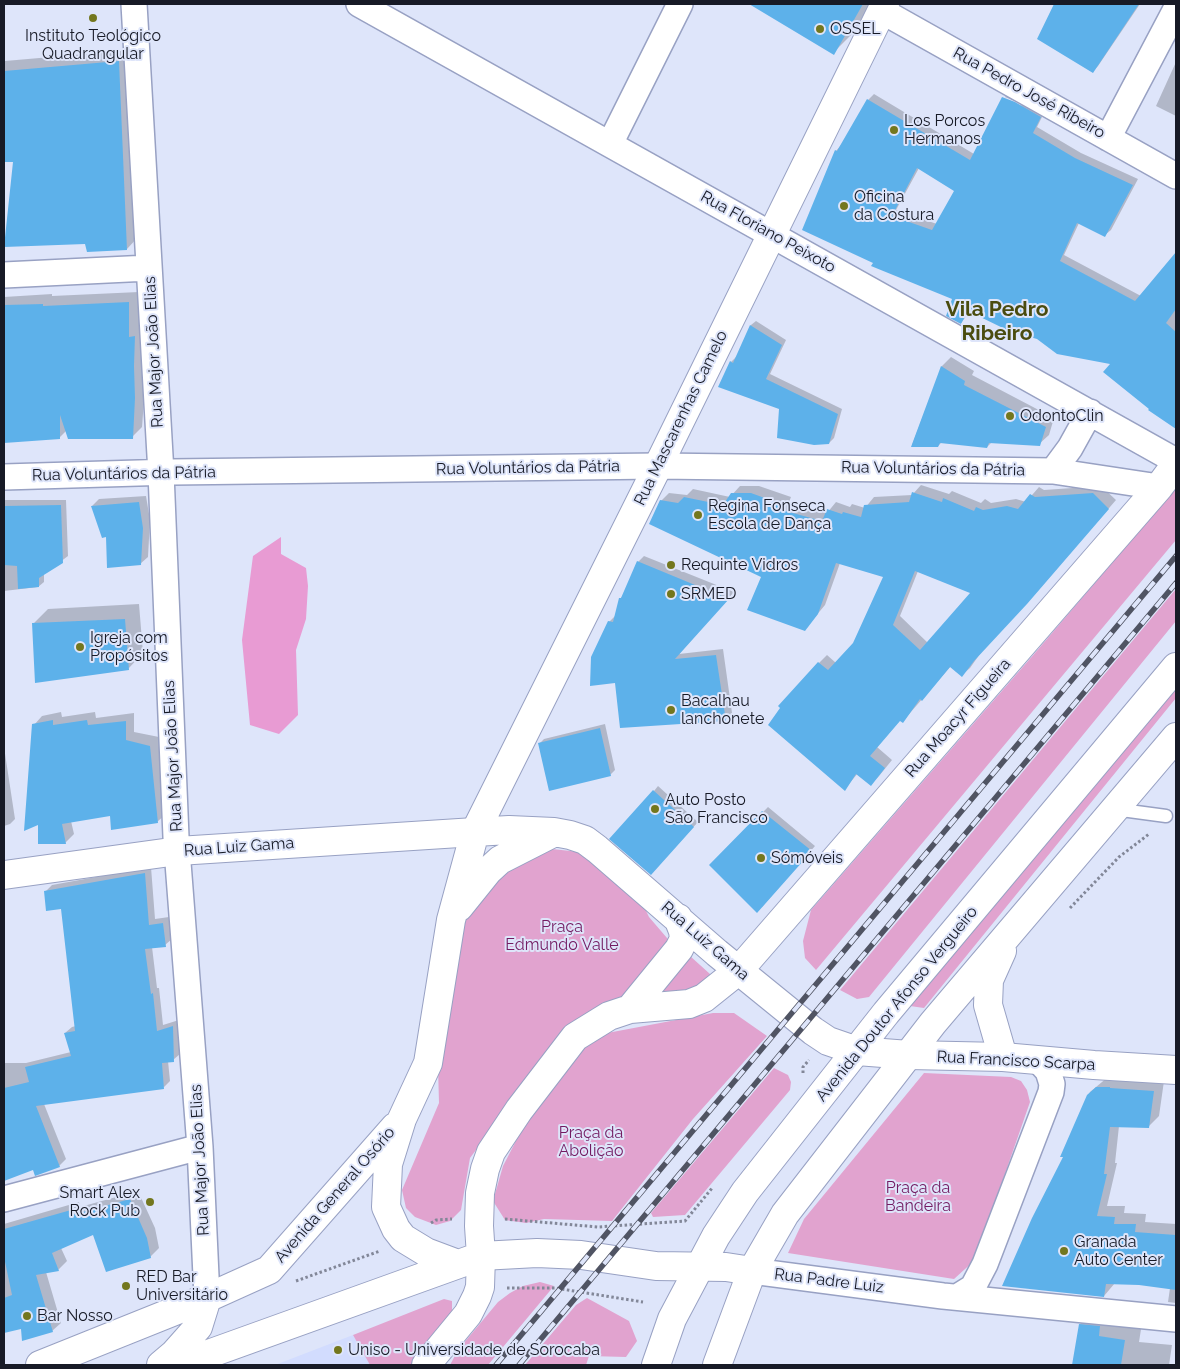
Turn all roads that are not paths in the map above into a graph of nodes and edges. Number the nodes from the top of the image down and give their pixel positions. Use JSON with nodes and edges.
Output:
{"nodes":[{"id":1,"x":134,"y":4,"type":"edge"},
{"id":2,"x":360,"y":4,"type":"edge"},
{"id":3,"x":680,"y":4,"type":"edge"},
{"id":4,"x":884,"y":7,"type":"edge"},
{"id":5,"x":1176,"y":9,"type":"edge"},
{"id":6,"x":1108,"y":138,"type":"junction"},
{"id":7,"x":610,"y":144,"type":"junction"},
{"id":8,"x":1176,"y":176,"type":"edge"},
{"id":9,"x":772,"y":235,"type":"junction"},
{"id":10,"x":149,"y":268,"type":"junction"},
{"id":11,"x":4,"y":274,"type":"edge"},
{"id":12,"x":1090,"y":412,"type":"junction"},
{"id":13,"x":1176,"y":463,"type":"edge"},
{"id":14,"x":658,"y":466,"type":"junction"},
{"id":15,"x":1053,"y":471,"type":"junction"},
{"id":16,"x":161,"y":473,"type":"junction"},
{"id":17,"x":4,"y":477,"type":"edge"},
{"id":18,"x":1159,"y":487,"type":"junction"},
{"id":19,"x":1176,"y":667,"type":"edge"},
{"id":20,"x":1176,"y":737,"type":"edge"},
{"id":21,"x":1114,"y":809,"type":"junction"},
{"id":22,"x":1166,"y":816,"type":"dead end"},
{"id":23,"x":475,"y":832,"type":"junction"},
{"id":24,"x":554,"y":832,"type":"junction"},
{"id":25,"x":178,"y":851,"type":"junction"},
{"id":26,"x":4,"y":875,"type":"edge"},
{"id":27,"x":678,"y":918,"type":"junction"},
{"id":28,"x":451,"y":920,"type":"junction"},
{"id":29,"x":1010,"y":932,"type":"junction"},
{"id":30,"x":739,"y":970,"type":"junction"},
{"id":31,"x":630,"y":1008,"type":"junction"},
{"id":32,"x":857,"y":1051,"type":"junction"},
{"id":33,"x":909,"y":1055,"type":"junction"},
{"id":34,"x":1003,"y":1057,"type":"junction"},
{"id":35,"x":1038,"y":1060,"type":"junction"},
{"id":36,"x":1176,"y":1070,"type":"edge"},
{"id":37,"x":402,"y":1119,"type":"junction"},
{"id":38,"x":200,"y":1147,"type":"junction"},
{"id":39,"x":4,"y":1199,"type":"edge"},
{"id":40,"x":469,"y":1260,"type":"junction"},
{"id":41,"x":699,"y":1266,"type":"junction"},
{"id":42,"x":752,"y":1271,"type":"junction"},
{"id":43,"x":957,"y":1297,"type":"junction"},
{"id":44,"x":207,"y":1298,"type":"junction"},
{"id":45,"x":1176,"y":1319,"type":"edge"},
{"id":46,"x":40,"y":1365,"type":"edge"},
{"id":47,"x":161,"y":1365,"type":"edge"},
{"id":48,"x":178,"y":1365,"type":"edge"},
{"id":49,"x":426,"y":1365,"type":"edge"},
{"id":50,"x":656,"y":1365,"type":"edge"},
{"id":51,"x":717,"y":1365,"type":"edge"}],
"edges":[{"from":1,"to":10,"type":"street","name":"Rua Major João Elias"},
{"from":2,"to":7,"type":"street","name":"Rua Floriano Peixoto"},
{"from":3,"to":7,"type":"street"},
{"from":4,"to":6,"type":"street","name":"Rua Pedro José Ribeiro"},
{"from":4,"to":9,"type":"main road","name":"Rua Mascarenhas Camelo"},
{"from":5,"to":6,"type":"street"},
{"from":6,"to":8,"type":"street","name":"Rua Pedro José Ribeiro"},
{"from":7,"to":9,"type":"street","name":"Rua Floriano Peixoto"},
{"from":9,"to":12,"type":"street","name":"Rua Floriano Peixoto"},
{"from":9,"to":14,"type":"main road","name":"Rua Mascarenhas Camelo"},
{"from":10,"to":11,"type":"street"},
{"from":10,"to":16,"type":"street","name":"Rua Major João Elias"},
{"from":12,"to":13,"type":"street","name":"Rua Floriano Peixoto"},
{"from":12,"to":15,"type":"street"},
{"from":13,"to":18,"type":"main road","name":"Rua Moacyr Figueira"},
{"from":14,"to":15,"type":"street","name":"Rua Voluntários da Pátria"},
{"from":14,"to":16,"type":"street","name":"Rua Voluntários da Pátria"},
{"from":14,"to":23,"type":"main road","name":"Rua Mascarenhas Camelo"},
{"from":15,"to":18,"type":"street","name":"Rua Voluntários da Pátria"},
{"from":16,"to":17,"type":"street","name":"Rua Voluntários da Pátria"},
{"from":16,"to":25,"type":"street","name":"Rua Major João Elias"},
{"from":18,"to":30,"type":"main road","name":"Rua Moacyr Figueira"},
{"from":19,"to":32,"type":"main road","name":"Avenida Doutor Afonso Vergueiro"},
{"from":20,"to":21,"type":"main road"},
{"from":21,"to":22,"type":"lane"},
{"from":21,"to":29,"type":"main road"},
{"from":23,"to":24,"type":"main road","name":"Rua Luiz Gama"},
{"from":23,"to":25,"type":"main road","name":"Rua Luiz Gama"},
{"from":23,"to":28,"type":"main road"},
{"from":24,"to":27,"type":"main road","name":"Rua Luiz Gama"},
{"from":24,"to":28,"type":"main road"},
{"from":25,"to":26,"type":"main road","name":"Rua Luiz Gama"},
{"from":25,"to":38,"type":"street","name":"Rua Major João Elias"},
{"from":27,"to":30,"type":"main road","name":"Rua Luiz Gama"},
{"from":27,"to":31,"type":"main road"},
{"from":28,"to":37,"type":"main road"},
{"from":29,"to":33,"type":"main road"},
{"from":29,"to":34,"type":"main road"},
{"from":30,"to":31,"type":"main road"},
{"from":30,"to":32,"type":"main road","name":"Rua Luiz Gama"},
{"from":31,"to":40,"type":"main road"},
{"from":32,"to":33,"type":"main road","name":"Rua Francisco Scarpa"},
{"from":32,"to":41,"type":"main road","name":"Avenida Doutor Afonso Vergueiro"},
{"from":33,"to":34,"type":"main road","name":"Rua Francisco Scarpa"},
{"from":33,"to":42,"type":"main road"},
{"from":34,"to":35,"type":"main road","name":"Rua Francisco Scarpa"},
{"from":35,"to":36,"type":"main road","name":"Rua Francisco Scarpa"},
{"from":35,"to":43,"type":"street"},
{"from":37,"to":40,"type":"main road","name":"Avenida General Osório"},
{"from":37,"to":44,"type":"main road","name":"Avenida General Osório"},
{"from":38,"to":39,"type":"street"},
{"from":38,"to":44,"type":"street","name":"Rua Major João Elias"},
{"from":40,"to":41,"type":"main road","name":"Rua Padre Luiz"},
{"from":40,"to":48,"type":"main road"},
{"from":40,"to":49,"type":"main road"},
{"from":41,"to":42,"type":"main road","name":"Rua Padre Luiz"},
{"from":41,"to":50,"type":"main road","name":"Avenida Doutor Afonso Vergueiro"},
{"from":42,"to":43,"type":"street","name":"Rua Padre Luiz"},
{"from":42,"to":51,"type":"main road"},
{"from":43,"to":45,"type":"street","name":"Rua Padre Luiz"},
{"from":44,"to":46,"type":"main road","name":"Avenida General Osório"},
{"from":44,"to":47,"type":"main road"}]}
